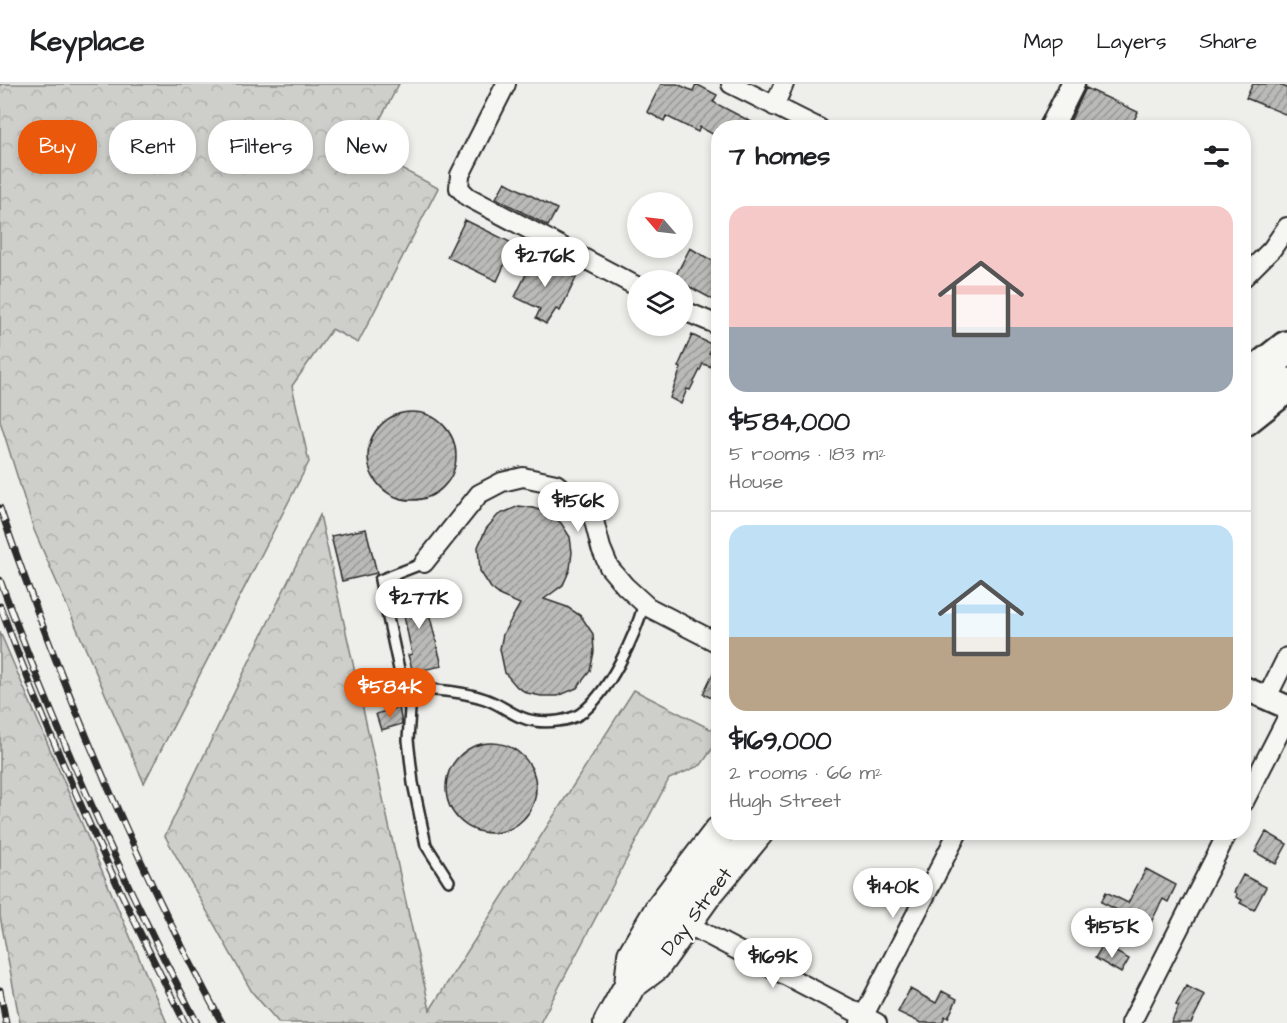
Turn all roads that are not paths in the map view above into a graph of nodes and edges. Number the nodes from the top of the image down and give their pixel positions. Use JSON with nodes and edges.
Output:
{"nodes":[{"id":1,"x":506,"y":84,"type":"edge"},
{"id":2,"x":731,"y":84,"type":"edge"},
{"id":3,"x":784,"y":84,"type":"edge"},
{"id":4,"x":1073,"y":84,"type":"edge"},
{"id":5,"x":774,"y":106,"type":"junction"},
{"id":6,"x":803,"y":120,"type":"edge"},
{"id":7,"x":1055,"y":120,"type":"edge"},
{"id":8,"x":1287,"y":227,"type":"edge"},
{"id":9,"x":1251,"y":268,"type":"edge"},
{"id":10,"x":627,"y":281,"type":"edge"},
{"id":11,"x":693,"y":315,"type":"edge"},
{"id":12,"x":711,"y":322,"type":"edge"},
{"id":13,"x":1287,"y":348,"type":"edge"},
{"id":14,"x":1251,"y":376,"type":"edge"},
{"id":15,"x":1287,"y":385,"type":"edge"},
{"id":16,"x":1251,"y":413,"type":"edge"},
{"id":17,"x":424,"y":563,"type":"joint"},
{"id":18,"x":644,"y":603,"type":"junction"},
{"id":19,"x":711,"y":639,"type":"edge"},
{"id":20,"x":1287,"y":657,"type":"edge"},
{"id":21,"x":1251,"y":684,"type":"edge"},
{"id":22,"x":403,"y":688,"type":"junction"},
{"id":23,"x":1251,"y":691,"type":"edge"},
{"id":24,"x":1267,"y":697,"type":"junction"},
{"id":25,"x":1287,"y":708,"type":"edge"},
{"id":26,"x":1287,"y":718,"type":"edge"},
{"id":27,"x":1251,"y":774,"type":"edge"},
{"id":28,"x":713,"y":840,"type":"edge"},
{"id":29,"x":752,"y":840,"type":"edge"},
{"id":30,"x":954,"y":840,"type":"edge"},
{"id":31,"x":1224,"y":840,"type":"edge"},
{"id":32,"x":449,"y":881,"type":"dead end"},
{"id":33,"x":685,"y":923,"type":"junction"},
{"id":34,"x":630,"y":985,"type":"junction"},
{"id":35,"x":867,"y":1021,"type":"edge"},
{"id":36,"x":609,"y":1023,"type":"edge"},
{"id":37,"x":1131,"y":1023,"type":"edge"}],
"edges":[{"from":1,"to":10,"type":"street"},
{"from":2,"to":5,"type":"street"},
{"from":3,"to":5,"type":"street"},
{"from":4,"to":7,"type":"street"},
{"from":5,"to":6,"type":"street"},
{"from":8,"to":9,"type":"street"},
{"from":11,"to":12,"type":"street"},
{"from":13,"to":14,"type":"highway"},
{"from":15,"to":16,"type":"highway"},
{"from":17,"to":18,"type":"street"},
{"from":17,"to":22,"type":"lane"},
{"from":18,"to":19,"type":"street"},
{"from":18,"to":22,"type":"lane"},
{"from":20,"to":24,"type":"street"},
{"from":21,"to":24,"type":"street"},
{"from":22,"to":32,"type":"lane"},
{"from":23,"to":24,"type":"street"},
{"from":24,"to":25,"type":"street"},
{"from":26,"to":27,"type":"street"},
{"from":28,"to":34,"type":"main road","name":"Day Street"},
{"from":29,"to":33,"type":"main road","name":"Day Street"},
{"from":30,"to":35,"type":"street"},
{"from":31,"to":37,"type":"street"},
{"from":33,"to":34,"type":"main road","name":"Day Street"},
{"from":33,"to":35,"type":"street"},
{"from":34,"to":36,"type":"main road","name":"Day Street"}]}
